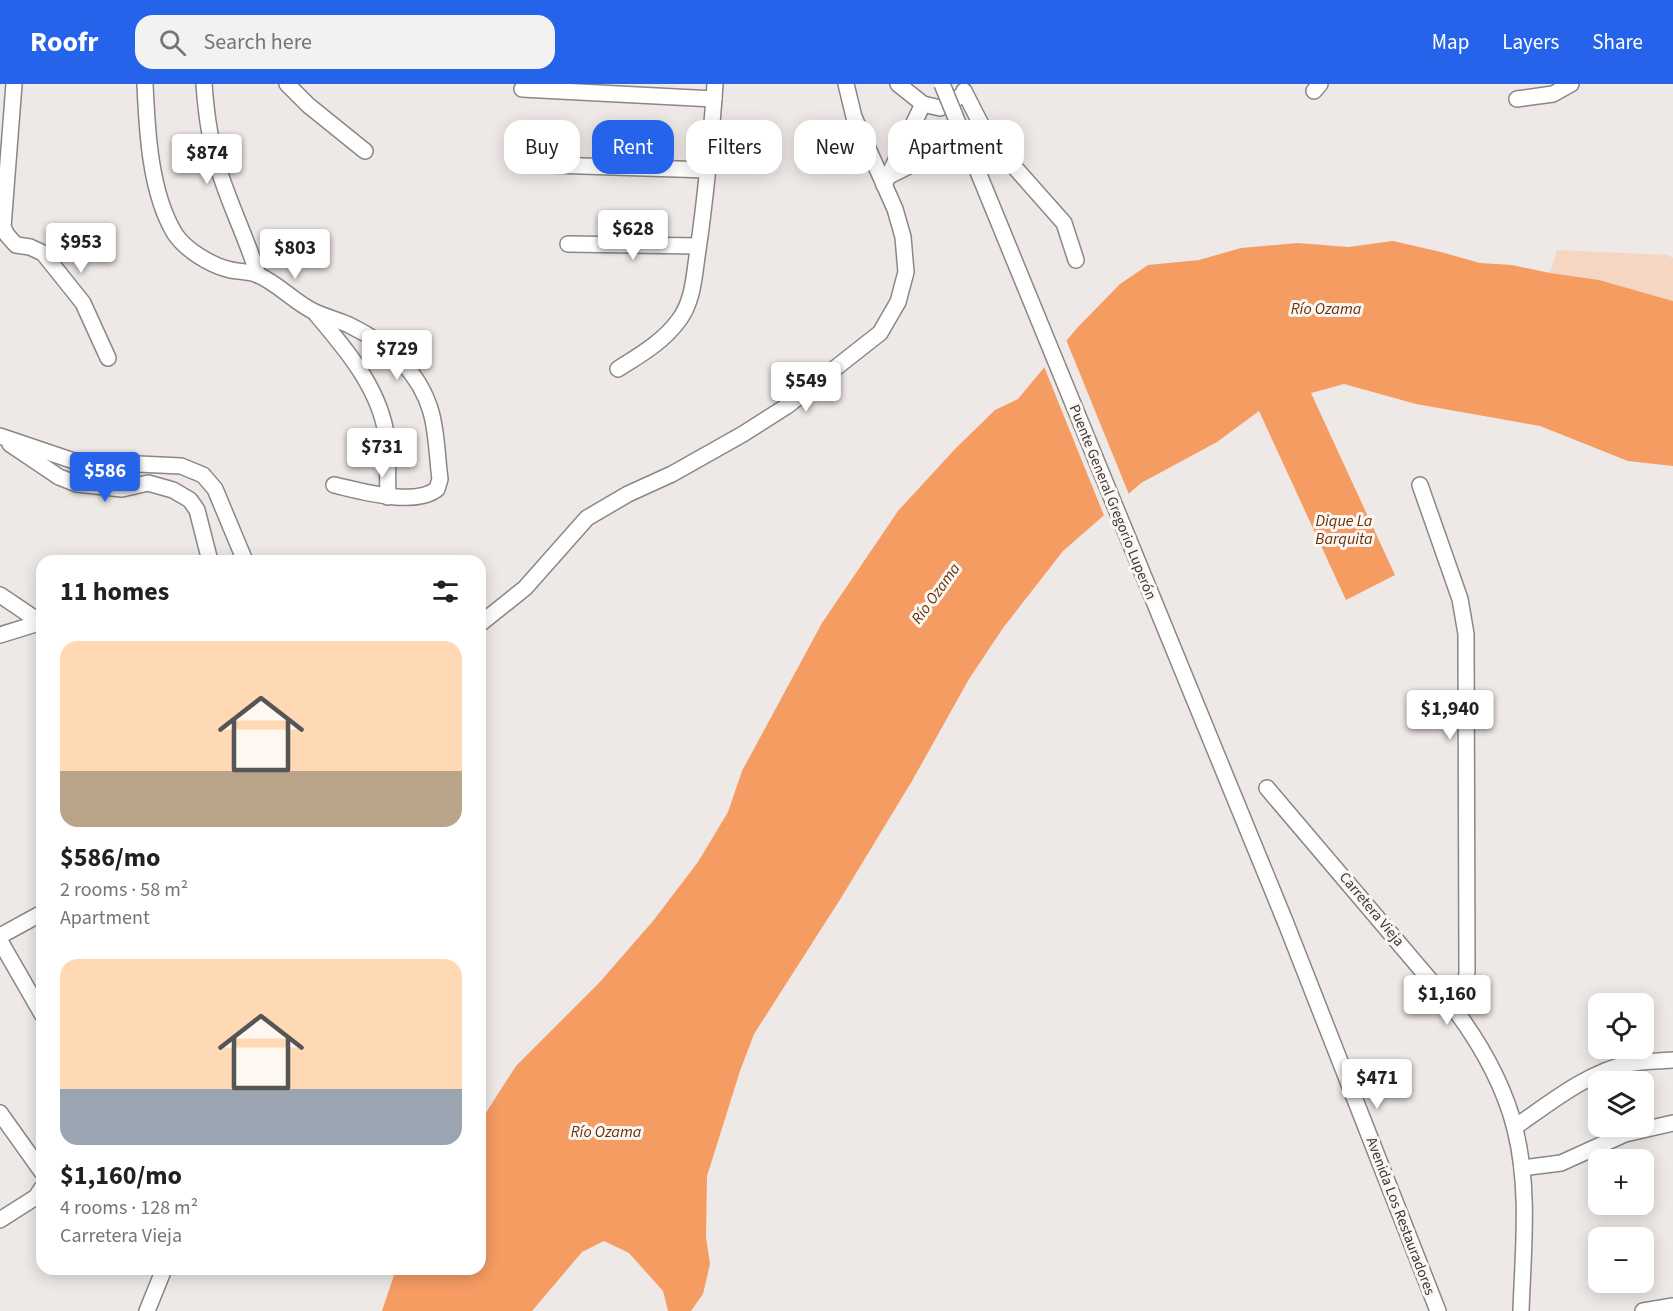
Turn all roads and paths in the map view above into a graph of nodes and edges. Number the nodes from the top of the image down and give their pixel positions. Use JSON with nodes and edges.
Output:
{"nodes":[{"id":1,"x":14,"y":84,"type":"edge"},
{"id":2,"x":145,"y":84,"type":"edge"},
{"id":3,"x":204,"y":84,"type":"edge"},
{"id":4,"x":287,"y":84,"type":"edge"},
{"id":5,"x":846,"y":84,"type":"edge"},
{"id":6,"x":898,"y":84,"type":"edge"},
{"id":7,"x":942,"y":84,"type":"edge"},
{"id":8,"x":1571,"y":84,"type":"edge"},
{"id":9,"x":968,"y":88,"type":"edge"},
{"id":10,"x":522,"y":89,"type":"dead end"},
{"id":11,"x":715,"y":91,"type":"edge"},
{"id":12,"x":1517,"y":99,"type":"dead end"},
{"id":13,"x":923,"y":104,"type":"junction"},
{"id":14,"x":712,"y":120,"type":"edge"},
{"id":15,"x":365,"y":151,"type":"dead end"},
{"id":16,"x":580,"y":166,"type":"edge"},
{"id":17,"x":686,"y":170,"type":"edge"},
{"id":18,"x":708,"y":174,"type":"edge"},
{"id":19,"x":898,"y":174,"type":"edge"},
{"id":20,"x":888,"y":180,"type":"junction"},
{"id":21,"x":568,"y":244,"type":"dead end"},
{"id":22,"x":698,"y":246,"type":"junction"},
{"id":23,"x":1076,"y":260,"type":"dead end"},
{"id":24,"x":258,"y":274,"type":"junction"},
{"id":25,"x":314,"y":312,"type":"junction"},
{"id":26,"x":108,"y":358,"type":"dead end"},
{"id":27,"x":618,"y":369,"type":"dead end"},
{"id":28,"x":0,"y":436,"type":"edge"},
{"id":29,"x":334,"y":485,"type":"dead end"},
{"id":30,"x":1420,"y":485,"type":"dead end"},
{"id":31,"x":388,"y":497,"type":"junction"},
{"id":32,"x":208,"y":555,"type":"edge"},
{"id":33,"x":242,"y":555,"type":"edge"},
{"id":34,"x":0,"y":595,"type":"edge"},
{"id":35,"x":36,"y":619,"type":"edge"},
{"id":36,"x":486,"y":619,"type":"edge"},
{"id":37,"x":36,"y":624,"type":"edge"},
{"id":38,"x":0,"y":635,"type":"edge"},
{"id":39,"x":1267,"y":788,"type":"dead end"},
{"id":40,"x":36,"y":916,"type":"edge"},
{"id":41,"x":1285,"y":921,"type":"joint"},
{"id":42,"x":0,"y":936,"type":"edge"},
{"id":43,"x":0,"y":941,"type":"edge"},
{"id":44,"x":36,"y":1004,"type":"edge"},
{"id":45,"x":1453,"y":1007,"type":"junction"},
{"id":46,"x":1673,"y":1060,"type":"edge"},
{"id":47,"x":0,"y":1113,"type":"edge"},
{"id":48,"x":1673,"y":1123,"type":"edge"},
{"id":49,"x":1515,"y":1127,"type":"junction"},
{"id":50,"x":36,"y":1164,"type":"edge"},
{"id":51,"x":1522,"y":1168,"type":"junction"},
{"id":52,"x":36,"y":1197,"type":"edge"},
{"id":53,"x":0,"y":1220,"type":"edge"},
{"id":54,"x":162,"y":1275,"type":"edge"},
{"id":55,"x":1673,"y":1306,"type":"edge"},
{"id":56,"x":147,"y":1311,"type":"edge"},
{"id":57,"x":1438,"y":1311,"type":"edge"},
{"id":58,"x":1521,"y":1311,"type":"edge"},
{"id":59,"x":1642,"y":1311,"type":"edge"}],
"edges":[{"from":1,"to":26,"type":"street"},
{"from":2,"to":24,"type":"street"},
{"from":3,"to":24,"type":"street"},
{"from":4,"to":15,"type":"street"},
{"from":5,"to":20,"type":"street"},
{"from":6,"to":13,"type":"street"},
{"from":7,"to":41,"type":"street","name":"Puente General Gregorio Luperón","bridge":true},
{"from":8,"to":12,"type":"street"},
{"from":9,"to":13,"type":"street"},
{"from":9,"to":23,"type":"street"},
{"from":10,"to":11,"type":"street"},
{"from":11,"to":14,"type":"street"},
{"from":13,"to":20,"type":"street"},
{"from":16,"to":17,"type":"street"},
{"from":18,"to":22,"type":"street"},
{"from":19,"to":20,"type":"street"},
{"from":20,"to":36,"type":"street"},
{"from":21,"to":22,"type":"street"},
{"from":22,"to":27,"type":"street"},
{"from":24,"to":25,"type":"street"},
{"from":25,"to":31,"type":"street"},
{"from":25,"to":31,"type":"street"},
{"from":28,"to":32,"type":"street"},
{"from":28,"to":33,"type":"street"},
{"from":29,"to":31,"type":"street"},
{"from":30,"to":45,"type":"street"},
{"from":34,"to":35,"type":"street"},
{"from":37,"to":38,"type":"street"},
{"from":39,"to":45,"type":"street","name":"Carretera Vieja"},
{"from":40,"to":42,"type":"street"},
{"from":41,"to":57,"type":"street","name":"Avenida Los Restauradores"},
{"from":43,"to":44,"type":"street"},
{"from":45,"to":49,"type":"street","name":"Carretera Vieja"},
{"from":46,"to":49,"type":"street"},
{"from":47,"to":50,"type":"street"},
{"from":48,"to":51,"type":"street"},
{"from":49,"to":51,"type":"street","name":"Carretera Vieja"},
{"from":51,"to":58,"type":"street","name":"Carretera Vieja"},
{"from":52,"to":53,"type":"street"},
{"from":54,"to":56,"type":"street"},
{"from":55,"to":59,"type":"street"}]}
